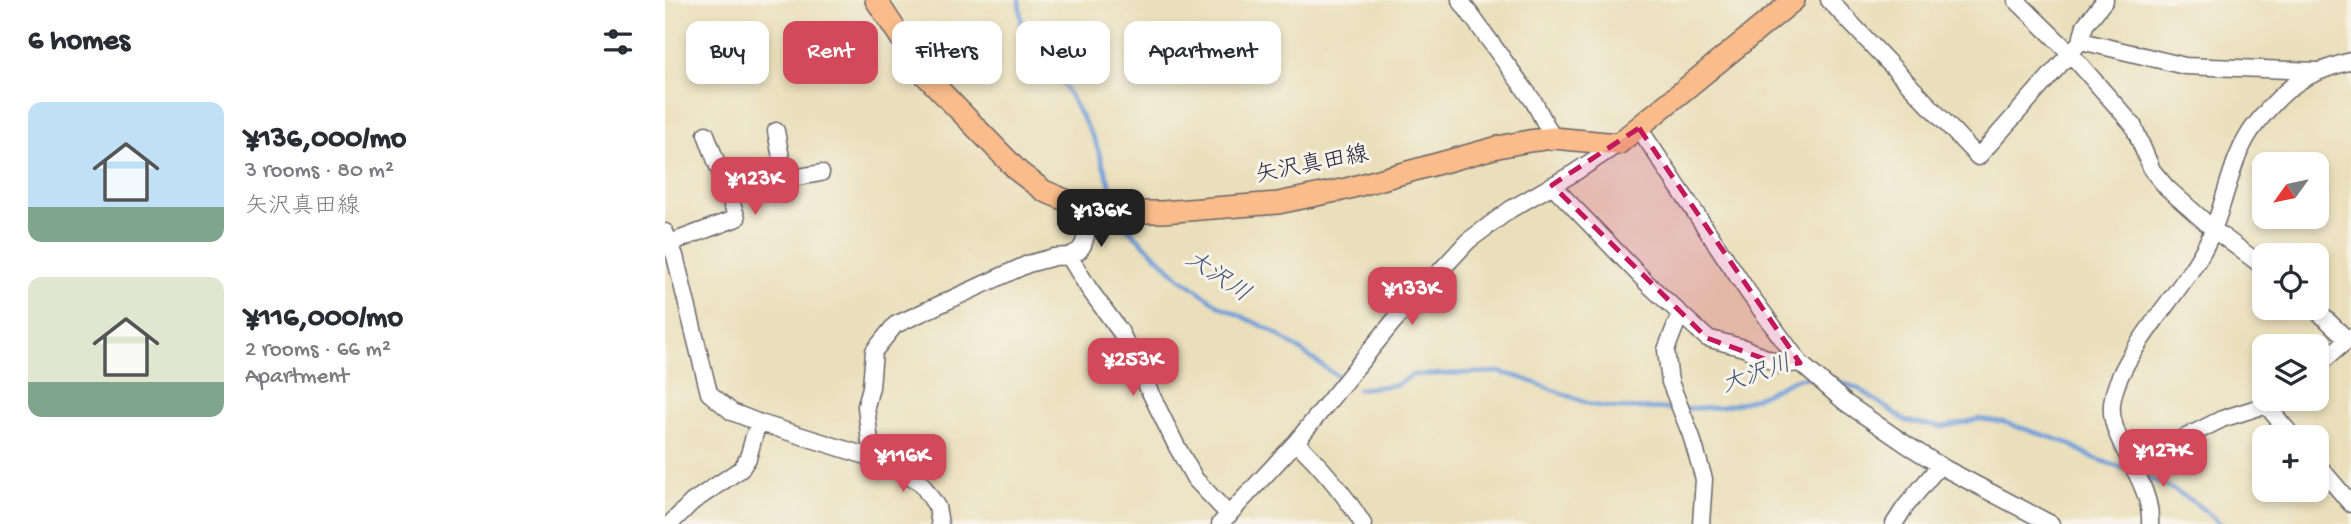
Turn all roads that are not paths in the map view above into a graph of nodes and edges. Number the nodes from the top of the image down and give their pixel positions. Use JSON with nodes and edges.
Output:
{"nodes":[{"id":1,"x":876,"y":0,"type":"edge"},
{"id":2,"x":1460,"y":0,"type":"edge"},
{"id":3,"x":1794,"y":0,"type":"edge"},
{"id":4,"x":1829,"y":0,"type":"edge"},
{"id":5,"x":2016,"y":0,"type":"edge"},
{"id":6,"x":2105,"y":0,"type":"edge"},
{"id":7,"x":2075,"y":46,"type":"junction"},
{"id":8,"x":2351,"y":61,"type":"edge"},
{"id":9,"x":2318,"y":71,"type":"junction"},
{"id":10,"x":1639,"y":128,"type":"junction"},
{"id":11,"x":776,"y":131,"type":"dead end"},
{"id":12,"x":706,"y":134,"type":"dead end"},
{"id":13,"x":1553,"y":138,"type":"junction"},
{"id":14,"x":1618,"y":144,"type":"junction"},
{"id":15,"x":821,"y":173,"type":"dead end"},
{"id":16,"x":785,"y":179,"type":"junction"},
{"id":17,"x":1552,"y":185,"type":"junction"},
{"id":18,"x":726,"y":190,"type":"junction"},
{"id":19,"x":1094,"y":212,"type":"junction"},
{"id":20,"x":2213,"y":229,"type":"junction"},
{"id":21,"x":667,"y":237,"type":"edge"},
{"id":22,"x":1069,"y":256,"type":"junction"},
{"id":23,"x":2252,"y":258,"type":"edge"},
{"id":24,"x":1680,"y":314,"type":"junction"},
{"id":25,"x":2328,"y":320,"type":"edge"},
{"id":26,"x":2349,"y":338,"type":"edge"},
{"id":27,"x":2329,"y":356,"type":"edge"},
{"id":28,"x":1800,"y":363,"type":"junction"},
{"id":29,"x":758,"y":422,"type":"junction"},
{"id":30,"x":2283,"y":425,"type":"edge"},
{"id":31,"x":1296,"y":442,"type":"junction"},
{"id":32,"x":876,"y":459,"type":"junction"},
{"id":33,"x":1940,"y":464,"type":"junction"},
{"id":34,"x":2132,"y":464,"type":"junction"},
{"id":35,"x":2329,"y":478,"type":"edge"},
{"id":36,"x":2351,"y":504,"type":"edge"},
{"id":37,"x":1224,"y":519,"type":"edge"},
{"id":38,"x":1702,"y":523,"type":"edge"},
{"id":39,"x":670,"y":524,"type":"edge"},
{"id":40,"x":940,"y":524,"type":"edge"},
{"id":41,"x":1363,"y":524,"type":"edge"},
{"id":42,"x":1894,"y":524,"type":"edge"},
{"id":43,"x":2051,"y":524,"type":"edge"},
{"id":44,"x":2150,"y":524,"type":"edge"}],
"edges":[{"from":1,"to":19,"type":"main road","name":"矢沢真田線"},
{"from":2,"to":13,"type":"street"},
{"from":3,"to":10,"type":"main road"},
{"from":4,"to":7,"type":"street"},
{"from":5,"to":7,"type":"street"},
{"from":6,"to":7,"type":"street"},
{"from":7,"to":9,"type":"street"},
{"from":7,"to":20,"type":"street"},
{"from":8,"to":9,"type":"street"},
{"from":9,"to":20,"type":"street"},
{"from":10,"to":14,"type":"main road"},
{"from":10,"to":28,"type":"street"},
{"from":11,"to":16,"type":"street"},
{"from":12,"to":18,"type":"street"},
{"from":13,"to":14,"type":"main road","name":"矢沢真田線"},
{"from":13,"to":19,"type":"main road","name":"矢沢真田線"},
{"from":14,"to":17,"type":"street"},
{"from":15,"to":16,"type":"street"},
{"from":16,"to":18,"type":"street"},
{"from":17,"to":24,"type":"street"},
{"from":17,"to":31,"type":"street"},
{"from":18,"to":21,"type":"street"},
{"from":19,"to":22,"type":"street"},
{"from":20,"to":23,"type":"street"},
{"from":20,"to":34,"type":"street"},
{"from":21,"to":29,"type":"street"},
{"from":22,"to":32,"type":"street"},
{"from":22,"to":37,"type":"street"},
{"from":24,"to":28,"type":"street"},
{"from":24,"to":38,"type":"street"},
{"from":25,"to":26,"type":"street"},
{"from":26,"to":27,"type":"street"},
{"from":28,"to":33,"type":"street"},
{"from":29,"to":32,"type":"street"},
{"from":29,"to":39,"type":"street"},
{"from":30,"to":34,"type":"street"},
{"from":31,"to":37,"type":"street"},
{"from":31,"to":41,"type":"street"},
{"from":32,"to":40,"type":"street"},
{"from":33,"to":42,"type":"street"},
{"from":33,"to":43,"type":"street"},
{"from":34,"to":44,"type":"street"},
{"from":35,"to":36,"type":"street"}]}
